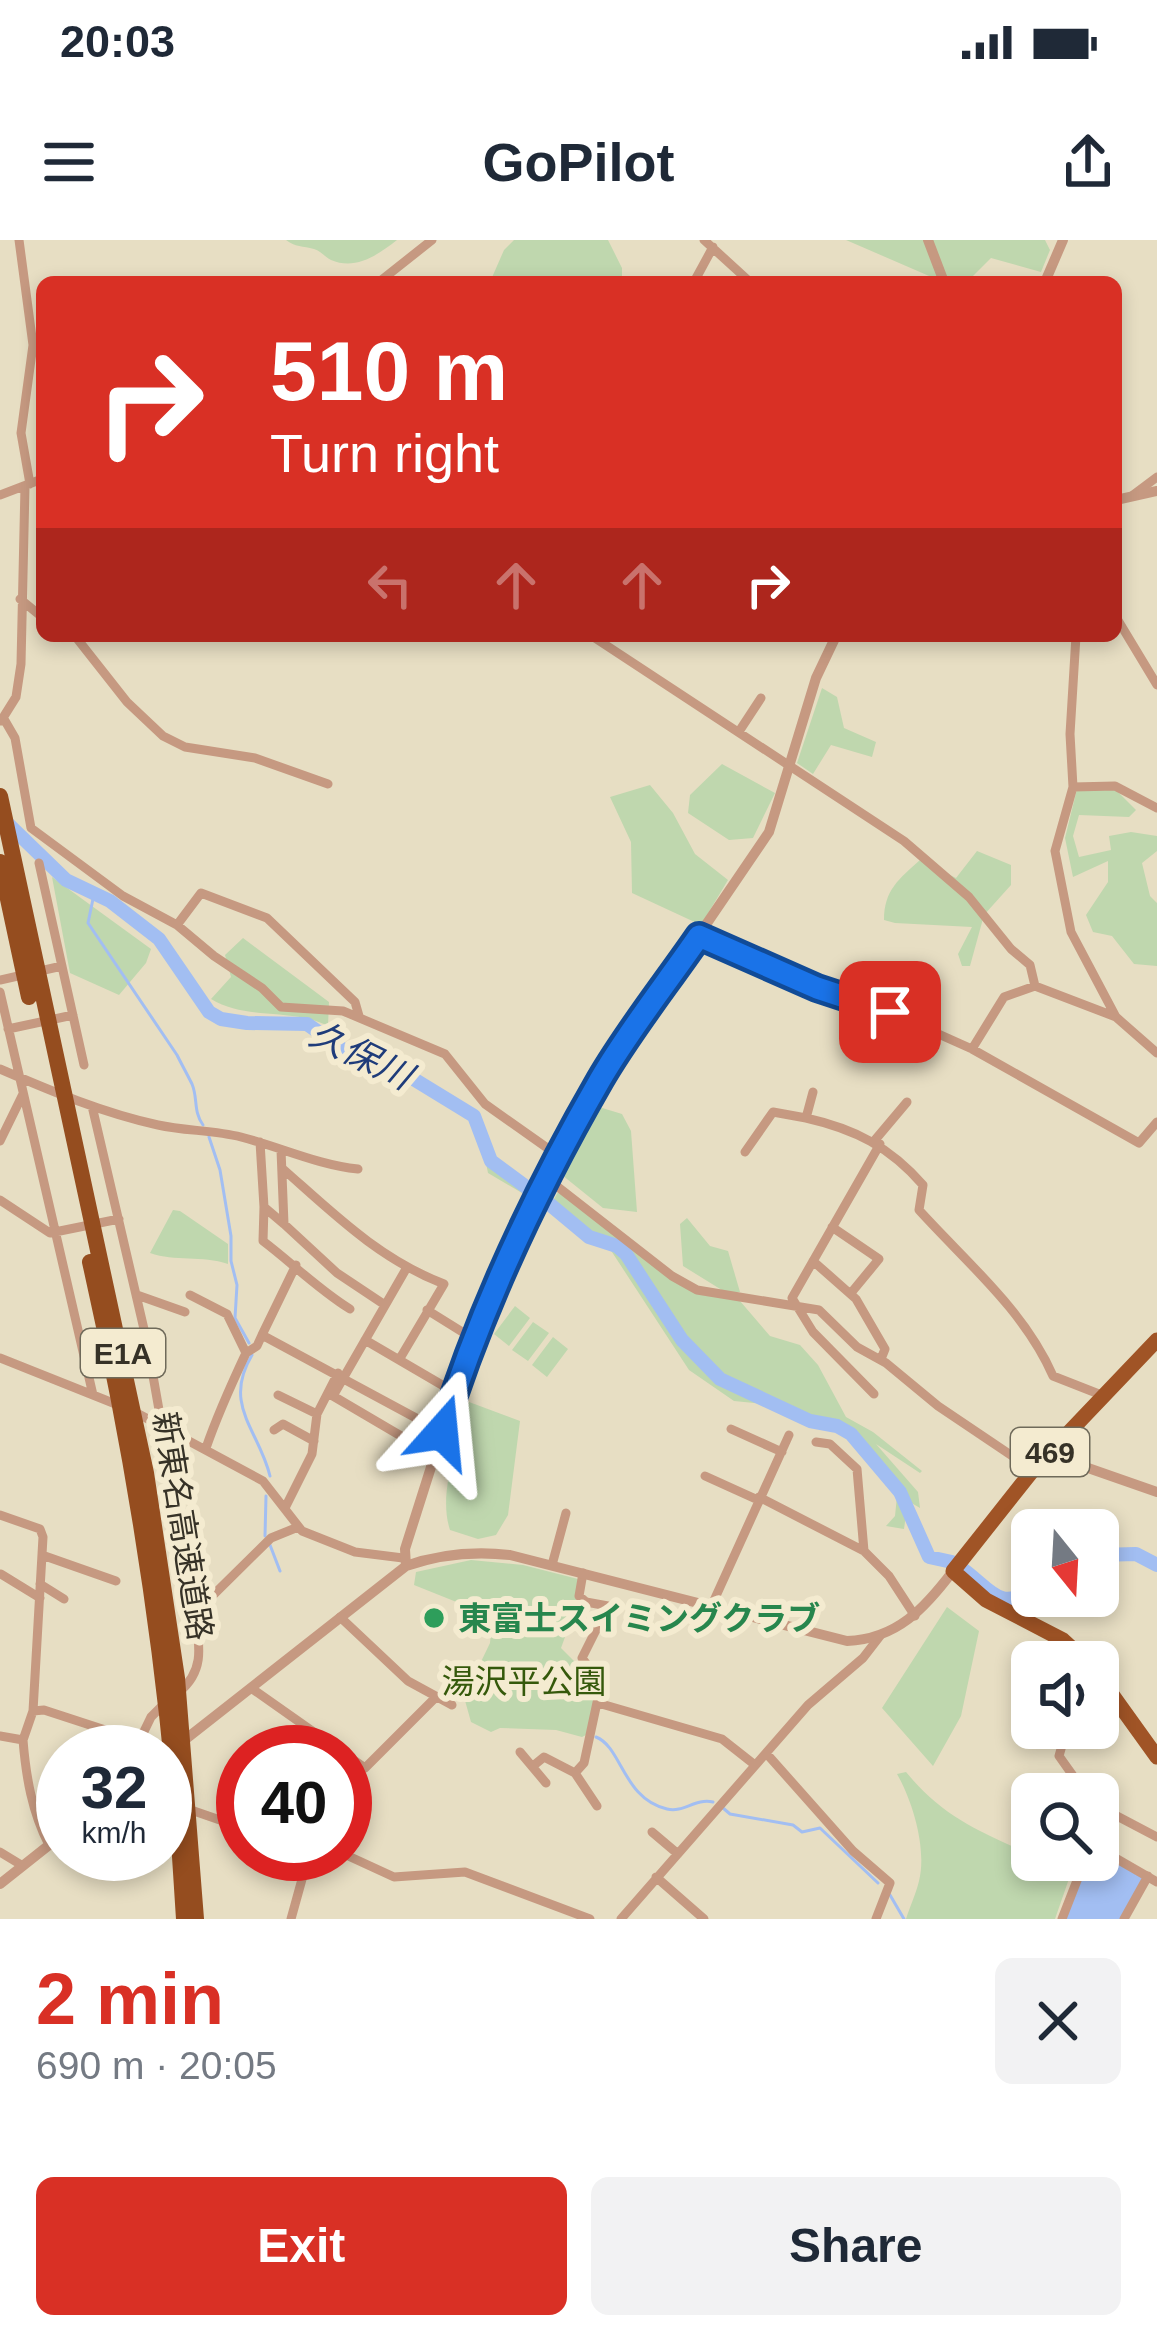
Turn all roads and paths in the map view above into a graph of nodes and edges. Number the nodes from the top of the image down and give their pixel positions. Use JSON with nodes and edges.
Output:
{"nodes":[{"id":1,"x":20,"y":240,"type":"edge"},
{"id":2,"x":431,"y":240,"type":"edge"},
{"id":3,"x":928,"y":240,"type":"edge"},
{"id":4,"x":1063,"y":240,"type":"edge"},
{"id":5,"x":709,"y":243,"type":"edge"},
{"id":6,"x":386,"y":276,"type":"edge"},
{"id":7,"x":696,"y":276,"type":"edge"},
{"id":8,"x":744,"y":276,"type":"edge"},
{"id":9,"x":942,"y":276,"type":"edge"},
{"id":10,"x":1048,"y":276,"type":"edge"},
{"id":11,"x":1157,"y":477,"type":"edge"},
{"id":12,"x":32,"y":483,"type":"edge"},
{"id":13,"x":1157,"y":491,"type":"edge"},
{"id":14,"x":0,"y":495,"type":"edge"},
{"id":15,"x":1133,"y":495,"type":"junction"},
{"id":16,"x":1122,"y":498,"type":"edge"},
{"id":17,"x":20,"y":599,"type":"junction"},
{"id":18,"x":36,"y":611,"type":"edge"},
{"id":19,"x":1122,"y":627,"type":"edge"},
{"id":20,"x":80,"y":642,"type":"edge"},
{"id":21,"x":601,"y":642,"type":"edge"},
{"id":22,"x":833,"y":642,"type":"edge"},
{"id":23,"x":1076,"y":642,"type":"edge"},
{"id":24,"x":1157,"y":685,"type":"edge"},
{"id":25,"x":761,"y":698,"type":"dead end"},
{"id":26,"x":2,"y":720,"type":"edge"},
{"id":27,"x":740,"y":730,"type":"junction"},
{"id":28,"x":790,"y":763,"type":"junction"},
{"id":29,"x":328,"y":784,"type":"dead end"},
{"id":30,"x":1073,"y":787,"type":"junction"},
{"id":31,"x":0,"y":796,"type":"edge"},
{"id":32,"x":1157,"y":808,"type":"edge"},
{"id":33,"x":0,"y":862,"type":"edge"},
{"id":34,"x":39,"y":863,"type":"dead end"},
{"id":35,"x":177,"y":925,"type":"junction"},
{"id":36,"x":699,"y":936,"type":"junction"},
{"id":37,"x":62,"y":966,"type":"junction"},
{"id":38,"x":0,"y":980,"type":"edge"},
{"id":39,"x":1035,"y":986,"type":"junction"},
{"id":40,"x":0,"y":992,"type":"edge"},
{"id":41,"x":73,"y":1015,"type":"junction"},
{"id":42,"x":358,"y":1016,"type":"junction"},
{"id":43,"x":1116,"y":1017,"type":"junction"},
{"id":44,"x":8,"y":1029,"type":"junction"},
{"id":45,"x":972,"y":1049,"type":"junction"},
{"id":46,"x":1157,"y":1053,"type":"edge"},
{"id":47,"x":85,"y":1065,"type":"dead end"},
{"id":48,"x":0,"y":1069,"type":"edge"},
{"id":49,"x":20,"y":1077,"type":"junction"},
{"id":50,"x":813,"y":1092,"type":"dead end"},
{"id":51,"x":23,"y":1094,"type":"junction"},
{"id":52,"x":907,"y":1102,"type":"dead end"},
{"id":53,"x":92,"y":1106,"type":"junction"},
{"id":54,"x":806,"y":1118,"type":"junction"},
{"id":55,"x":1157,"y":1122,"type":"edge"},
{"id":56,"x":0,"y":1141,"type":"edge"},
{"id":57,"x":260,"y":1142,"type":"junction"},
{"id":58,"x":878,"y":1142,"type":"junction"},
{"id":59,"x":281,"y":1150,"type":"junction"},
{"id":60,"x":746,"y":1152,"type":"dead end"},
{"id":61,"x":560,"y":1157,"type":"junction"},
{"id":62,"x":284,"y":1169,"type":"junction"},
{"id":63,"x":358,"y":1169,"type":"dead end"},
{"id":64,"x":549,"y":1180,"type":"junction"},
{"id":65,"x":0,"y":1200,"type":"edge"},
{"id":66,"x":264,"y":1207,"type":"junction"},
{"id":67,"x":119,"y":1219,"type":"junction"},
{"id":68,"x":284,"y":1224,"type":"junction"},
{"id":69,"x":832,"y":1227,"type":"junction"},
{"id":70,"x":56,"y":1233,"type":"junction"},
{"id":71,"x":813,"y":1261,"type":"junction"},
{"id":72,"x":296,"y":1265,"type":"junction"},
{"id":73,"x":406,"y":1270,"type":"junction"},
{"id":74,"x":851,"y":1293,"type":"junction"},
{"id":75,"x":190,"y":1294,"type":"dead end"},
{"id":76,"x":137,"y":1295,"type":"junction"},
{"id":77,"x":793,"y":1303,"type":"junction"},
{"id":78,"x":385,"y":1305,"type":"junction"},
{"id":79,"x":350,"y":1309,"type":"dead end"},
{"id":80,"x":427,"y":1310,"type":"junction"},
{"id":81,"x":185,"y":1312,"type":"dead end"},
{"id":82,"x":262,"y":1335,"type":"junction"},
{"id":83,"x":472,"y":1338,"type":"junction"},
{"id":84,"x":365,"y":1340,"type":"junction"},
{"id":85,"x":1157,"y":1340,"type":"edge"},
{"id":86,"x":147,"y":1342,"type":"junction"},
{"id":87,"x":247,"y":1353,"type":"junction"},
{"id":88,"x":0,"y":1358,"type":"edge"},
{"id":89,"x":881,"y":1359,"type":"junction"},
{"id":90,"x":85,"y":1360,"type":"junction"},
{"id":91,"x":399,"y":1360,"type":"junction"},
{"id":92,"x":340,"y":1375,"type":"junction"},
{"id":93,"x":454,"y":1392,"type":"junction"},
{"id":94,"x":874,"y":1394,"type":"dead end"},
{"id":95,"x":93,"y":1395,"type":"junction"},
{"id":96,"x":278,"y":1395,"type":"dead end"},
{"id":97,"x":1104,"y":1396,"type":"junction"},
{"id":98,"x":317,"y":1414,"type":"junction"},
{"id":99,"x":162,"y":1425,"type":"junction"},
{"id":100,"x":731,"y":1429,"type":"dead end"},
{"id":101,"x":274,"y":1430,"type":"dead end"},
{"id":102,"x":442,"y":1432,"type":"junction"},
{"id":103,"x":790,"y":1436,"type":"dead end"},
{"id":104,"x":314,"y":1441,"type":"junction"},
{"id":105,"x":816,"y":1442,"type":"dead end"},
{"id":106,"x":206,"y":1448,"type":"junction"},
{"id":107,"x":782,"y":1452,"type":"junction"},
{"id":108,"x":1048,"y":1454,"type":"junction"},
{"id":109,"x":435,"y":1456,"type":"junction"},
{"id":110,"x":1033,"y":1469,"type":"junction"},
{"id":111,"x":705,"y":1476,"type":"dead end"},
{"id":112,"x":1157,"y":1492,"type":"edge"},
{"id":113,"x":758,"y":1499,"type":"junction"},
{"id":114,"x":286,"y":1508,"type":"junction"},
{"id":115,"x":566,"y":1513,"type":"dead end"},
{"id":116,"x":0,"y":1515,"type":"edge"},
{"id":117,"x":298,"y":1527,"type":"junction"},
{"id":118,"x":864,"y":1551,"type":"junction"},
{"id":119,"x":43,"y":1555,"type":"junction"},
{"id":120,"x":404,"y":1562,"type":"junction"},
{"id":121,"x":552,"y":1565,"type":"junction"},
{"id":122,"x":953,"y":1571,"type":"junction"},
{"id":123,"x":583,"y":1573,"type":"junction"},
{"id":124,"x":1,"y":1574,"type":"edge"},
{"id":125,"x":116,"y":1581,"type":"dead end"},
{"id":126,"x":40,"y":1584,"type":"junction"},
{"id":127,"x":40,"y":1598,"type":"junction"},
{"id":128,"x":64,"y":1599,"type":"dead end"},
{"id":129,"x":711,"y":1607,"type":"junction"},
{"id":130,"x":195,"y":1613,"type":"junction"},
{"id":131,"x":915,"y":1616,"type":"junction"},
{"id":132,"x":340,"y":1617,"type":"junction"},
{"id":133,"x":880,"y":1636,"type":"junction"},
{"id":134,"x":1064,"y":1641,"type":"edge"},
{"id":135,"x":250,"y":1688,"type":"junction"},
{"id":136,"x":436,"y":1697,"type":"junction"},
{"id":137,"x":598,"y":1703,"type":"junction"},
{"id":138,"x":1119,"y":1704,"type":"edge"},
{"id":139,"x":452,"y":1705,"type":"dead end"},
{"id":140,"x":33,"y":1711,"type":"junction"},
{"id":141,"x":86,"y":1725,"type":"edge"},
{"id":142,"x":148,"y":1725,"type":"edge"},
{"id":143,"x":304,"y":1725,"type":"edge"},
{"id":144,"x":192,"y":1734,"type":"edge"},
{"id":145,"x":0,"y":1736,"type":"edge"},
{"id":146,"x":23,"y":1740,"type":"junction"},
{"id":147,"x":520,"y":1752,"type":"dead end"},
{"id":148,"x":766,"y":1753,"type":"junction"},
{"id":149,"x":1157,"y":1757,"type":"edge"},
{"id":150,"x":372,"y":1761,"type":"edge"},
{"id":151,"x":755,"y":1765,"type":"junction"},
{"id":152,"x":533,"y":1766,"type":"junction"},
{"id":153,"x":575,"y":1773,"type":"junction"},
{"id":154,"x":546,"y":1783,"type":"dead end"},
{"id":155,"x":596,"y":1806,"type":"dead end"},
{"id":156,"x":36,"y":1814,"type":"edge"},
{"id":157,"x":1119,"y":1817,"type":"edge"},
{"id":158,"x":652,"y":1832,"type":"dead end"},
{"id":159,"x":1157,"y":1837,"type":"edge"},
{"id":160,"x":0,"y":1852,"type":"edge"},
{"id":161,"x":678,"y":1854,"type":"junction"},
{"id":162,"x":36,"y":1855,"type":"edge"},
{"id":163,"x":1119,"y":1860,"type":"edge"},
{"id":164,"x":22,"y":1866,"type":"junction"},
{"id":165,"x":372,"y":1867,"type":"edge"},
{"id":166,"x":656,"y":1877,"type":"junction"},
{"id":167,"x":1152,"y":1879,"type":"edge"},
{"id":168,"x":302,"y":1881,"type":"edge"},
{"id":169,"x":1077,"y":1881,"type":"edge"},
{"id":170,"x":0,"y":1884,"type":"edge"},
{"id":171,"x":184,"y":1919,"type":"edge"},
{"id":172,"x":196,"y":1919,"type":"edge"},
{"id":173,"x":291,"y":1919,"type":"edge"},
{"id":174,"x":590,"y":1919,"type":"edge"},
{"id":175,"x":621,"y":1919,"type":"edge"},
{"id":176,"x":704,"y":1919,"type":"edge"},
{"id":177,"x":876,"y":1919,"type":"edge"},
{"id":178,"x":1062,"y":1919,"type":"edge"},
{"id":179,"x":1124,"y":1919,"type":"edge"}],
"edges":[{"from":1,"to":12,"type":"street"},
{"from":2,"to":6,"type":"street"},
{"from":3,"to":9,"type":"street"},
{"from":4,"to":10,"type":"street"},
{"from":5,"to":7,"type":"street"},
{"from":5,"to":8,"type":"street"},
{"from":11,"to":15,"type":"street"},
{"from":12,"to":14,"type":"street"},
{"from":12,"to":17,"type":"street"},
{"from":13,"to":15,"type":"street"},
{"from":15,"to":16,"type":"street"},
{"from":17,"to":18,"type":"street"},
{"from":17,"to":26,"type":"street"},
{"from":19,"to":24,"type":"street"},
{"from":20,"to":29,"type":"street"},
{"from":21,"to":27,"type":"street"},
{"from":22,"to":28,"type":"street"},
{"from":23,"to":30,"type":"street"},
{"from":25,"to":27,"type":"street"},
{"from":26,"to":35,"type":"street"},
{"from":27,"to":28,"type":"street"},
{"from":28,"to":36,"type":"street"},
{"from":28,"to":39,"type":"street"},
{"from":30,"to":32,"type":"street"},
{"from":30,"to":43,"type":"street"},
{"from":31,"to":172,"type":"highway","name":"新東名高速道路","number":"E1A","bridge":true},
{"from":33,"to":171,"type":"highway","name":"新東名高速道路","number":"E1A","bridge":true},
{"from":34,"to":37,"type":"street"},
{"from":35,"to":42,"type":"street"},
{"from":35,"to":42,"type":"street"},
{"from":36,"to":45,"type":"street"},
{"from":36,"to":61,"type":"street"},
{"from":37,"to":38,"type":"street"},
{"from":37,"to":41,"type":"street"},
{"from":39,"to":43,"type":"street"},
{"from":39,"to":45,"type":"street"},
{"from":40,"to":44,"type":"street"},
{"from":41,"to":44,"type":"street"},
{"from":41,"to":47,"type":"street"},
{"from":42,"to":61,"type":"street"},
{"from":43,"to":46,"type":"street"},
{"from":44,"to":49,"type":"street"},
{"from":45,"to":55,"type":"street"},
{"from":48,"to":49,"type":"street"},
{"from":49,"to":51,"type":"street"},
{"from":49,"to":53,"type":"street"},
{"from":50,"to":54,"type":"street"},
{"from":51,"to":56,"type":"street"},
{"from":51,"to":70,"type":"street"},
{"from":52,"to":58,"type":"street"},
{"from":53,"to":57,"type":"street"},
{"from":53,"to":67,"type":"street"},
{"from":54,"to":58,"type":"street"},
{"from":54,"to":60,"type":"street"},
{"from":57,"to":59,"type":"street"},
{"from":57,"to":66,"type":"street"},
{"from":58,"to":69,"type":"street"},
{"from":58,"to":97,"type":"street"},
{"from":59,"to":62,"type":"street"},
{"from":59,"to":63,"type":"street"},
{"from":61,"to":64,"type":"street"},
{"from":62,"to":68,"type":"street"},
{"from":62,"to":73,"type":"street"},
{"from":64,"to":77,"type":"street"},
{"from":64,"to":83,"type":"street"},
{"from":65,"to":70,"type":"street"},
{"from":66,"to":68,"type":"street"},
{"from":66,"to":72,"type":"street"},
{"from":67,"to":70,"type":"street"},
{"from":67,"to":76,"type":"street"},
{"from":68,"to":78,"type":"street"},
{"from":69,"to":71,"type":"street"},
{"from":69,"to":74,"type":"street"},
{"from":70,"to":90,"type":"street"},
{"from":71,"to":74,"type":"street"},
{"from":71,"to":77,"type":"street"},
{"from":72,"to":79,"type":"street"},
{"from":72,"to":82,"type":"street"},
{"from":73,"to":78,"type":"street"},
{"from":73,"to":80,"type":"street"},
{"from":74,"to":89,"type":"street"},
{"from":75,"to":87,"type":"street"},
{"from":76,"to":81,"type":"street"},
{"from":76,"to":86,"type":"street"},
{"from":77,"to":89,"type":"street"},
{"from":77,"to":94,"type":"street"},
{"from":78,"to":84,"type":"street"},
{"from":80,"to":83,"type":"street"},
{"from":80,"to":91,"type":"street"},
{"from":82,"to":87,"type":"street"},
{"from":82,"to":92,"type":"street"},
{"from":83,"to":93,"type":"street"},
{"from":84,"to":91,"type":"street"},
{"from":84,"to":92,"type":"street"},
{"from":85,"to":97,"type":"highway","number":"469"},
{"from":86,"to":90,"type":"street"},
{"from":86,"to":99,"type":"street"},
{"from":87,"to":106,"type":"street"},
{"from":88,"to":95,"type":"street"},
{"from":89,"to":110,"type":"street"},
{"from":90,"to":95,"type":"street"},
{"from":91,"to":93,"type":"street"},
{"from":92,"to":98,"type":"street"},
{"from":92,"to":102,"type":"street"},
{"from":92,"to":109,"type":"street"},
{"from":93,"to":102,"type":"street"},
{"from":95,"to":99,"type":"street"},
{"from":96,"to":98,"type":"street"},
{"from":97,"to":108,"type":"highway","number":"469"},
{"from":98,"to":104,"type":"street"},
{"from":99,"to":106,"type":"street"},
{"from":99,"to":130,"type":"street"},
{"from":100,"to":107,"type":"street"},
{"from":101,"to":104,"type":"street"},
{"from":102,"to":109,"type":"street"},
{"from":103,"to":107,"type":"street"},
{"from":104,"to":114,"type":"street"},
{"from":105,"to":118,"type":"street"},
{"from":106,"to":114,"type":"street"},
{"from":107,"to":113,"type":"street"},
{"from":108,"to":110,"type":"highway","number":"469"},
{"from":108,"to":112,"type":"street"},
{"from":109,"to":120,"type":"street"},
{"from":110,"to":122,"type":"highway","number":"469"},
{"from":111,"to":113,"type":"street"},
{"from":113,"to":118,"type":"street"},
{"from":113,"to":129,"type":"street"},
{"from":114,"to":117,"type":"street"},
{"from":115,"to":121,"type":"street"},
{"from":116,"to":119,"type":"street"},
{"from":117,"to":120,"type":"street"},
{"from":117,"to":130,"type":"street"},
{"from":118,"to":131,"type":"street"},
{"from":119,"to":125,"type":"street"},
{"from":119,"to":126,"type":"street"},
{"from":120,"to":121,"type":"street"},
{"from":120,"to":132,"type":"street"},
{"from":121,"to":123,"type":"street"},
{"from":122,"to":131,"type":"street"},
{"from":122,"to":134,"type":"highway"},
{"from":123,"to":129,"type":"street"},
{"from":123,"to":137,"type":"street"},
{"from":124,"to":127,"type":"street"},
{"from":126,"to":127,"type":"street"},
{"from":126,"to":128,"type":"street"},
{"from":127,"to":140,"type":"street"},
{"from":129,"to":133,"type":"street"},
{"from":130,"to":142,"type":"street"},
{"from":131,"to":133,"type":"street"},
{"from":132,"to":135,"type":"street"},
{"from":132,"to":136,"type":"street"},
{"from":133,"to":148,"type":"street"},
{"from":135,"to":143,"type":"street"},
{"from":135,"to":144,"type":"street"},
{"from":136,"to":139,"type":"street"},
{"from":136,"to":150,"type":"street"},
{"from":137,"to":151,"type":"street"},
{"from":137,"to":153,"type":"street"},
{"from":138,"to":149,"type":"highway"},
{"from":140,"to":141,"type":"street"},
{"from":140,"to":146,"type":"street"},
{"from":145,"to":146,"type":"street"},
{"from":146,"to":156,"type":"street"},
{"from":147,"to":152,"type":"street"},
{"from":148,"to":151,"type":"street"},
{"from":148,"to":177,"type":"street"},
{"from":151,"to":161,"type":"street"},
{"from":152,"to":153,"type":"street"},
{"from":152,"to":154,"type":"street"},
{"from":153,"to":155,"type":"street"},
{"from":157,"to":159,"type":"street"},
{"from":158,"to":161,"type":"street"},
{"from":160,"to":164,"type":"street"},
{"from":161,"to":166,"type":"street"},
{"from":162,"to":164,"type":"street"},
{"from":163,"to":167,"type":"street"},
{"from":164,"to":170,"type":"street"},
{"from":165,"to":174,"type":"street"},
{"from":166,"to":175,"type":"street"},
{"from":166,"to":176,"type":"street"},
{"from":167,"to":179,"type":"street"},
{"from":168,"to":173,"type":"street"},
{"from":169,"to":178,"type":"street"}]}
